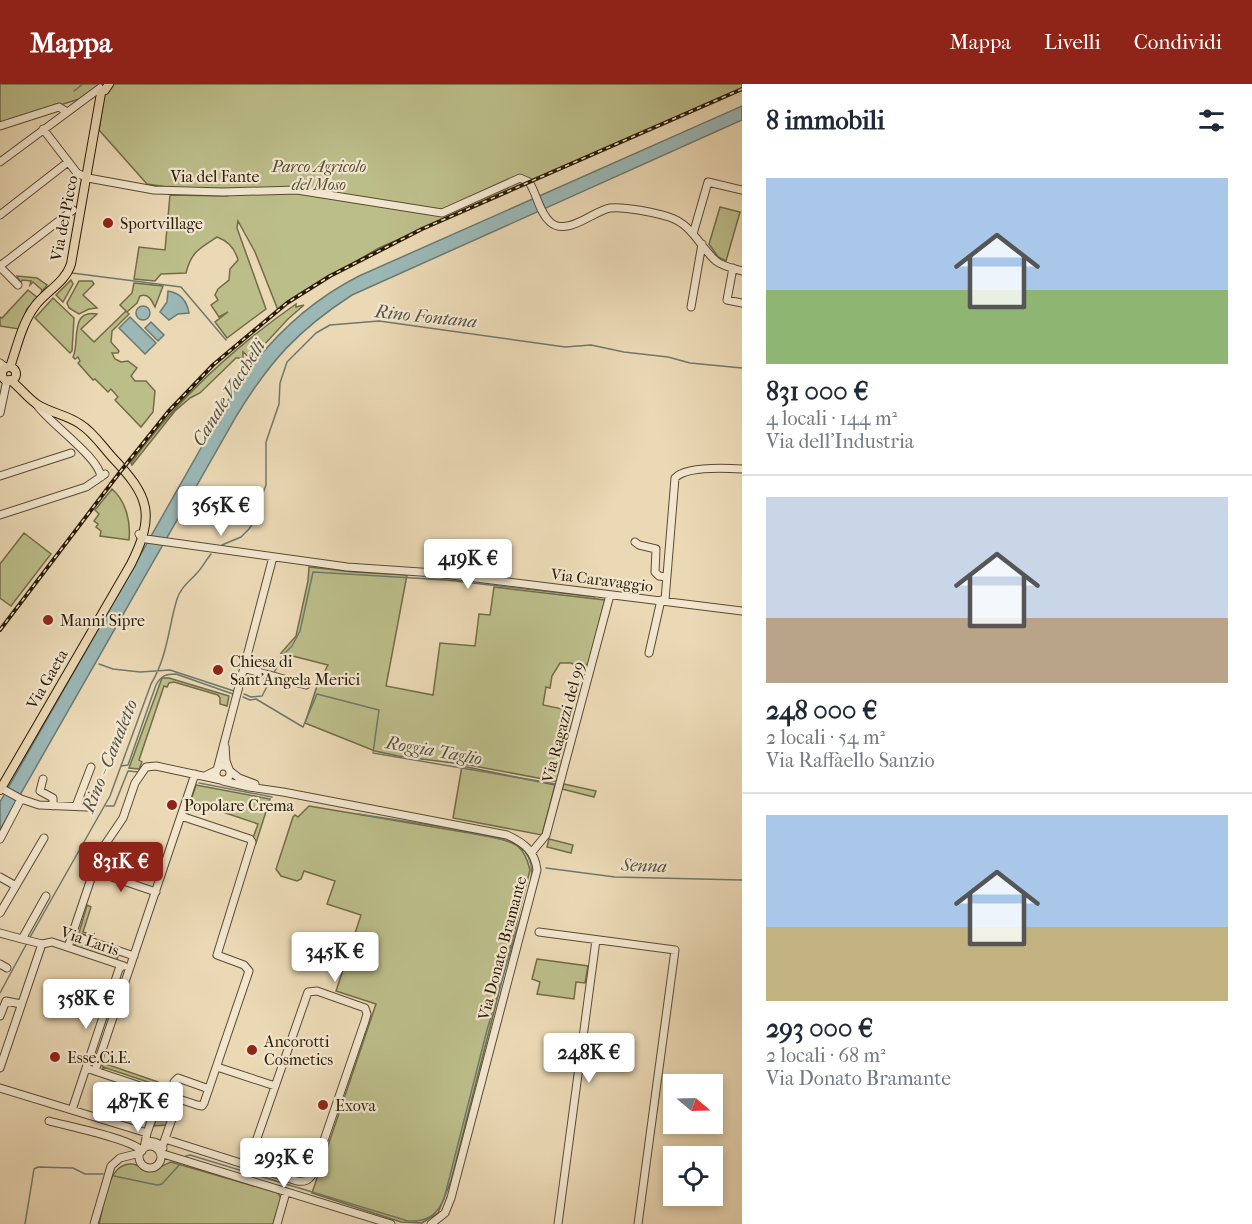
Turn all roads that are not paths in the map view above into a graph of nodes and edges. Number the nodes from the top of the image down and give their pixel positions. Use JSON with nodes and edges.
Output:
{"nodes":[{"id":1,"x":103,"y":88,"type":"edge"},
{"id":2,"x":67,"y":112,"type":"junction"},
{"id":3,"x":0,"y":126,"type":"edge"},
{"id":4,"x":43,"y":129,"type":"junction"},
{"id":5,"x":0,"y":162,"type":"edge"},
{"id":6,"x":68,"y":162,"type":"junction"},
{"id":7,"x":86,"y":178,"type":"junction"},
{"id":8,"x":742,"y":190,"type":"edge"},
{"id":9,"x":73,"y":210,"type":"dead end"},
{"id":10,"x":0,"y":215,"type":"edge"},
{"id":11,"x":693,"y":234,"type":"junction"},
{"id":12,"x":702,"y":244,"type":"junction"},
{"id":13,"x":0,"y":266,"type":"edge"},
{"id":14,"x":733,"y":268,"type":"junction"},
{"id":15,"x":742,"y":271,"type":"edge"},
{"id":16,"x":18,"y":285,"type":"dead end"},
{"id":17,"x":727,"y":300,"type":"junction"},
{"id":18,"x":742,"y":303,"type":"edge"},
{"id":19,"x":691,"y":307,"type":"dead end"},
{"id":20,"x":725,"y":309,"type":"dead end"},
{"id":21,"x":6,"y":372,"type":"edge"},
{"id":22,"x":38,"y":405,"type":"junction"},
{"id":23,"x":0,"y":413,"type":"edge"},
{"id":24,"x":71,"y":453,"type":"dead end"},
{"id":25,"x":742,"y":469,"type":"edge"},
{"id":26,"x":0,"y":476,"type":"edge"},
{"id":27,"x":0,"y":515,"type":"edge"},
{"id":28,"x":142,"y":537,"type":"junction"},
{"id":29,"x":635,"y":542,"type":"dead end"},
{"id":30,"x":273,"y":557,"type":"junction"},
{"id":31,"x":666,"y":577,"type":"junction"},
{"id":32,"x":610,"y":594,"type":"junction"},
{"id":33,"x":663,"y":600,"type":"junction"},
{"id":34,"x":742,"y":610,"type":"edge"},
{"id":35,"x":649,"y":653,"type":"dead end"},
{"id":36,"x":243,"y":668,"type":"junction"},
{"id":37,"x":306,"y":684,"type":"dead end"},
{"id":38,"x":225,"y":738,"type":"junction"},
{"id":39,"x":91,"y":767,"type":"dead end"},
{"id":40,"x":217,"y":770,"type":"junction"},
{"id":41,"x":230,"y":770,"type":"junction"},
{"id":42,"x":195,"y":774,"type":"junction"},
{"id":43,"x":206,"y":776,"type":"junction"},
{"id":44,"x":42,"y":779,"type":"dead end"},
{"id":45,"x":222,"y":781,"type":"junction"},
{"id":46,"x":3,"y":789,"type":"edge"},
{"id":47,"x":283,"y":792,"type":"junction"},
{"id":48,"x":20,"y":798,"type":"junction"},
{"id":49,"x":53,"y":806,"type":"junction"},
{"id":50,"x":76,"y":806,"type":"junction"},
{"id":51,"x":87,"y":807,"type":"dead end"},
{"id":52,"x":184,"y":818,"type":"junction"},
{"id":53,"x":44,"y":837,"type":"dead end"},
{"id":54,"x":0,"y":839,"type":"edge"},
{"id":55,"x":532,"y":852,"type":"junction"},
{"id":56,"x":94,"y":871,"type":"junction"},
{"id":57,"x":0,"y":877,"type":"edge"},
{"id":58,"x":16,"y":886,"type":"junction"},
{"id":59,"x":156,"y":892,"type":"junction"},
{"id":60,"x":46,"y":896,"type":"dead end"},
{"id":61,"x":0,"y":913,"type":"edge"},
{"id":62,"x":539,"y":932,"type":"dead end"},
{"id":63,"x":0,"y":933,"type":"edge"},
{"id":64,"x":72,"y":935,"type":"junction"},
{"id":65,"x":22,"y":939,"type":"junction"},
{"id":66,"x":596,"y":940,"type":"junction"},
{"id":67,"x":42,"y":944,"type":"junction"},
{"id":68,"x":68,"y":947,"type":"junction"},
{"id":69,"x":134,"y":956,"type":"junction"},
{"id":70,"x":122,"y":966,"type":"junction"},
{"id":71,"x":130,"y":968,"type":"junction"},
{"id":72,"x":21,"y":1004,"type":"junction"},
{"id":73,"x":0,"y":1016,"type":"edge"},
{"id":74,"x":217,"y":1067,"type":"junction"},
{"id":75,"x":0,"y":1068,"type":"edge"},
{"id":76,"x":86,"y":1068,"type":"junction"},
{"id":77,"x":95,"y":1071,"type":"junction"},
{"id":78,"x":275,"y":1086,"type":"junction"},
{"id":79,"x":0,"y":1088,"type":"edge"},
{"id":80,"x":209,"y":1089,"type":"junction"},
{"id":81,"x":161,"y":1093,"type":"junction"},
{"id":82,"x":170,"y":1096,"type":"junction"},
{"id":83,"x":179,"y":1099,"type":"junction"},
{"id":84,"x":72,"y":1110,"type":"junction"},
{"id":85,"x":49,"y":1121,"type":"dead end"},
{"id":86,"x":147,"y":1133,"type":"junction"},
{"id":87,"x":165,"y":1138,"type":"junction"},
{"id":88,"x":143,"y":1149,"type":"junction"},
{"id":89,"x":161,"y":1150,"type":"junction"},
{"id":90,"x":185,"y":1160,"type":"junction"},
{"id":91,"x":248,"y":1164,"type":"junction"},
{"id":92,"x":142,"y":1165,"type":"junction"},
{"id":93,"x":157,"y":1166,"type":"junction"},
{"id":94,"x":107,"y":1178,"type":"junction"},
{"id":95,"x":286,"y":1192,"type":"junction"},
{"id":96,"x":94,"y":1224,"type":"edge"},
{"id":97,"x":277,"y":1224,"type":"edge"},
{"id":98,"x":391,"y":1224,"type":"edge"},
{"id":99,"x":431,"y":1224,"type":"edge"},
{"id":100,"x":558,"y":1224,"type":"edge"},
{"id":101,"x":638,"y":1224,"type":"edge"}],
"edges":[{"from":1,"to":2,"type":"street"},
{"from":1,"to":7,"type":"main road","name":"Via del Picco"},
{"from":2,"to":3,"type":"street"},
{"from":2,"to":4,"type":"street"},
{"from":4,"to":5,"type":"street"},
{"from":4,"to":6,"type":"street"},
{"from":6,"to":7,"type":"street"},
{"from":6,"to":10,"type":"street"},
{"from":7,"to":11,"type":"street","name":"Via del Fante"},
{"from":7,"to":21,"type":"main road","name":"Via del Picco"},
{"from":8,"to":11,"type":"street"},
{"from":9,"to":13,"type":"street"},
{"from":11,"to":12,"type":"street","name":"Via del Fante"},
{"from":12,"to":14,"type":"street","name":"Via del Fante"},
{"from":12,"to":19,"type":"street"},
{"from":13,"to":16,"type":"street"},
{"from":14,"to":15,"type":"street","name":"Via del Fante"},
{"from":14,"to":17,"type":"street"},
{"from":17,"to":18,"type":"street"},
{"from":17,"to":20,"type":"street"},
{"from":21,"to":22,"type":"main road"},
{"from":21,"to":23,"type":"street","name":"Via del Picco"},
{"from":22,"to":27,"type":"street"},
{"from":22,"to":28,"type":"main road","name":"Via Gaeta"},
{"from":24,"to":26,"type":"street"},
{"from":25,"to":31,"type":"street"},
{"from":28,"to":30,"type":"street","name":"Via Caravaggio"},
{"from":28,"to":46,"type":"main road","name":"Via Gaeta"},
{"from":29,"to":31,"type":"street"},
{"from":30,"to":32,"type":"street","name":"Via Caravaggio"},
{"from":30,"to":36,"type":"street"},
{"from":31,"to":33,"type":"street"},
{"from":32,"to":33,"type":"street","name":"Via Caravaggio"},
{"from":32,"to":55,"type":"street","name":"Via Ragazzi del 99"},
{"from":33,"to":34,"type":"street","name":"Via Caravaggio"},
{"from":33,"to":35,"type":"street","name":"Via Caravaggio"},
{"from":36,"to":37,"type":"street"},
{"from":36,"to":38,"type":"street"},
{"from":38,"to":40,"type":"street"},
{"from":38,"to":41,"type":"street"},
{"from":39,"to":50,"type":"street"},
{"from":40,"to":41,"type":"street"},
{"from":40,"to":43,"type":"street"},
{"from":40,"to":45,"type":"street"},
{"from":41,"to":45,"type":"street"},
{"from":41,"to":47,"type":"street"},
{"from":42,"to":43,"type":"street"},
{"from":42,"to":52,"type":"street"},
{"from":42,"to":56,"type":"street"},
{"from":43,"to":45,"type":"street"},
{"from":44,"to":49,"type":"street"},
{"from":45,"to":47,"type":"street"},
{"from":46,"to":48,"type":"street"},
{"from":47,"to":55,"type":"street"},
{"from":48,"to":49,"type":"street"},
{"from":48,"to":54,"type":"street"},
{"from":49,"to":50,"type":"street"},
{"from":50,"to":51,"type":"street"},
{"from":52,"to":59,"type":"street"},
{"from":52,"to":74,"type":"street"},
{"from":53,"to":58,"type":"street"},
{"from":55,"to":99,"type":"street","name":"Via Donato Bramante"},
{"from":56,"to":59,"type":"street"},
{"from":56,"to":64,"type":"street"},
{"from":57,"to":58,"type":"street"},
{"from":58,"to":61,"type":"street"},
{"from":59,"to":69,"type":"street"},
{"from":60,"to":65,"type":"street"},
{"from":62,"to":66,"type":"street"},
{"from":63,"to":65,"type":"street","name":"Via Laris"},
{"from":64,"to":68,"type":"street"},
{"from":64,"to":69,"type":"street","name":"Via Laris"},
{"from":65,"to":67,"type":"street","name":"Via Laris"},
{"from":66,"to":100,"type":"street"},
{"from":66,"to":101,"type":"street"},
{"from":67,"to":68,"type":"street","name":"Via Laris"},
{"from":67,"to":72,"type":"street"},
{"from":68,"to":70,"type":"street","name":"Via Laris"},
{"from":69,"to":71,"type":"street"},
{"from":70,"to":71,"type":"street","name":"Via Laris"},
{"from":70,"to":76,"type":"street"},
{"from":71,"to":77,"type":"street"},
{"from":72,"to":73,"type":"street"},
{"from":72,"to":75,"type":"street"},
{"from":74,"to":78,"type":"street"},
{"from":74,"to":80,"type":"street"},
{"from":76,"to":77,"type":"street"},
{"from":76,"to":84,"type":"street"},
{"from":77,"to":81,"type":"street"},
{"from":78,"to":91,"type":"street"},
{"from":78,"to":91,"type":"street"},
{"from":79,"to":84,"type":"street"},
{"from":80,"to":82,"type":"street"},
{"from":80,"to":83,"type":"street"},
{"from":81,"to":82,"type":"street"},
{"from":81,"to":86,"type":"street"},
{"from":82,"to":83,"type":"street"},
{"from":83,"to":87,"type":"street"},
{"from":84,"to":86,"type":"street"},
{"from":85,"to":88,"type":"street"},
{"from":86,"to":88,"type":"street"},
{"from":87,"to":89,"type":"street"},
{"from":87,"to":91,"type":"street"},
{"from":88,"to":89,"type":"street"},
{"from":88,"to":92,"type":"street"},
{"from":88,"to":94,"type":"street"},
{"from":89,"to":90,"type":"street"},
{"from":89,"to":93,"type":"street"},
{"from":90,"to":93,"type":"street"},
{"from":90,"to":95,"type":"street"},
{"from":92,"to":93,"type":"street"},
{"from":92,"to":94,"type":"street"},
{"from":94,"to":96,"type":"street"},
{"from":95,"to":97,"type":"street"},
{"from":95,"to":98,"type":"street"}]}
